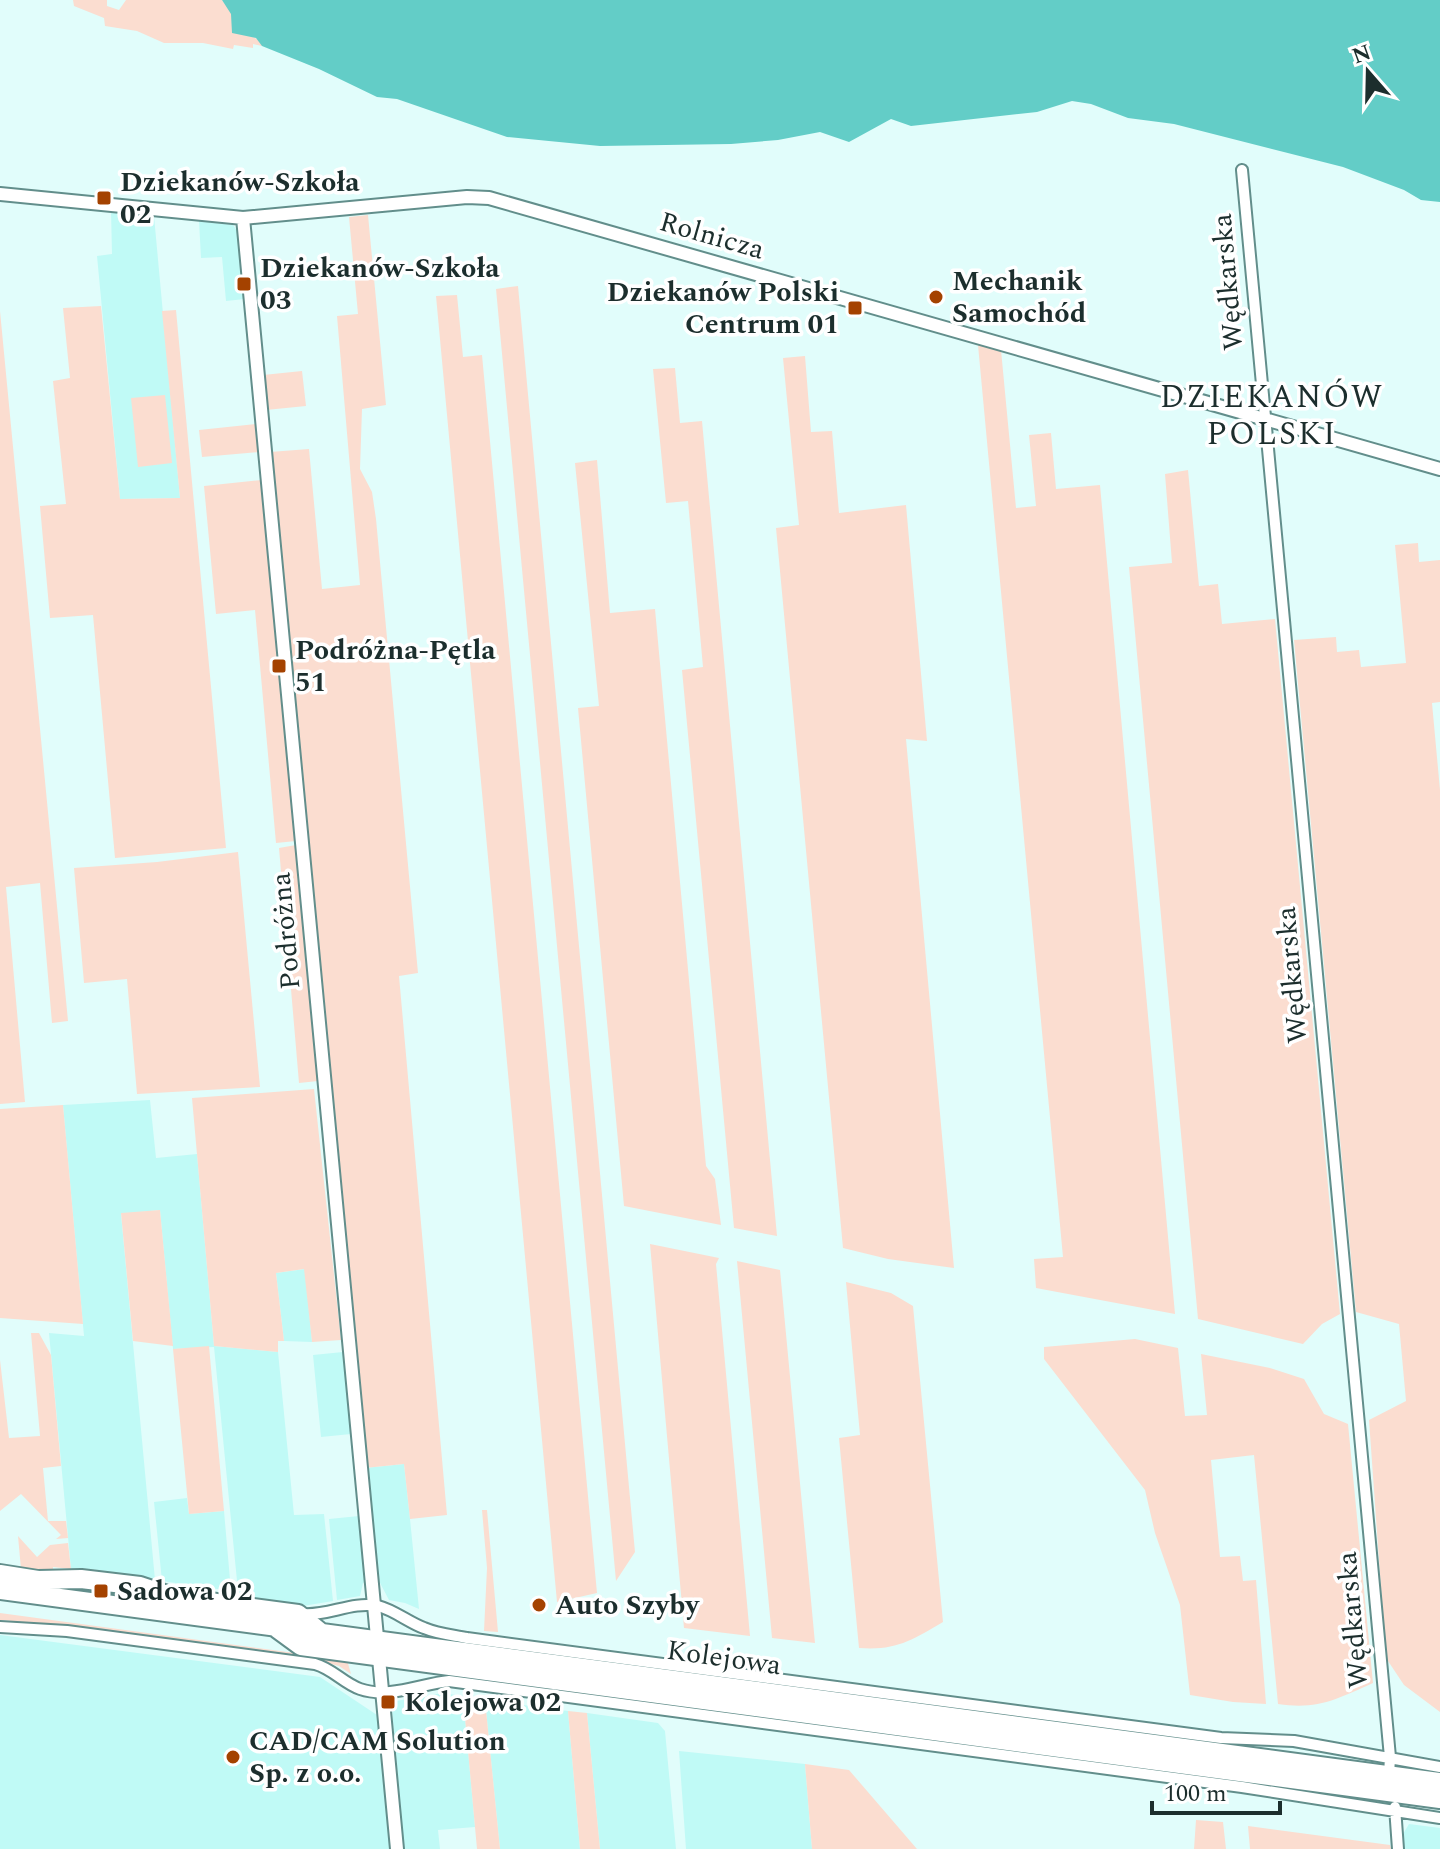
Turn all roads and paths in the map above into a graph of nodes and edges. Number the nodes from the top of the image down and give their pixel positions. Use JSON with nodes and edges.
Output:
{"nodes":[{"id":1,"x":1242,"y":170,"type":"dead end"},
{"id":2,"x":0,"y":194,"type":"edge"},
{"id":3,"x":243,"y":218,"type":"junction"},
{"id":4,"x":1264,"y":418,"type":"junction"},
{"id":5,"x":1440,"y":469,"type":"edge"},
{"id":6,"x":0,"y":1574,"type":"edge"},
{"id":7,"x":0,"y":1590,"type":"edge"},
{"id":8,"x":373,"y":1606,"type":"junction"},
{"id":9,"x":298,"y":1614,"type":"junction"},
{"id":10,"x":273,"y":1626,"type":"junction"},
{"id":11,"x":0,"y":1627,"type":"edge"},
{"id":12,"x":321,"y":1632,"type":"junction"},
{"id":13,"x":379,"y":1648,"type":"junction"},
{"id":14,"x":383,"y":1693,"type":"junction"},
{"id":15,"x":1389,"y":1766,"type":"junction"},
{"id":16,"x":1440,"y":1767,"type":"edge"},
{"id":17,"x":1440,"y":1782,"type":"edge"},
{"id":18,"x":1396,"y":1793,"type":"junction"},
{"id":19,"x":1440,"y":1799,"type":"edge"},
{"id":20,"x":1394,"y":1812,"type":"junction"},
{"id":21,"x":1440,"y":1818,"type":"edge"},
{"id":22,"x":397,"y":1849,"type":"edge"},
{"id":23,"x":1398,"y":1849,"type":"edge"}],
"edges":[{"from":1,"to":4,"type":"street","name":"Wędkarska"},
{"from":2,"to":3,"type":"street","name":"Rolnicza"},
{"from":3,"to":4,"type":"street","name":"Rolnicza"},
{"from":3,"to":8,"type":"street","name":"Podróżna"},
{"from":4,"to":5,"type":"street","name":"Rolnicza"},
{"from":4,"to":15,"type":"street","name":"Wędkarska"},
{"from":6,"to":9,"type":"highway"},
{"from":7,"to":10,"type":"highway","name":"Kolejowa"},
{"from":8,"to":9,"type":"street"},
{"from":8,"to":13,"type":"street","name":"Podróżna"},
{"from":8,"to":15,"type":"street"},
{"from":9,"to":12,"type":"highway"},
{"from":10,"to":12,"type":"highway","name":"Kolejowa"},
{"from":10,"to":13,"type":"highway","name":"Kolejowa"},
{"from":11,"to":14,"type":"street"},
{"from":12,"to":13,"type":"highway","name":"Kolejowa"},
{"from":13,"to":14,"type":"street","name":"Podróżna"},
{"from":13,"to":15,"type":"highway","name":"Kolejowa"},
{"from":13,"to":18,"type":"highway","name":"Kolejowa"},
{"from":14,"to":20,"type":"street"},
{"from":14,"to":22,"type":"street","name":"Podróżna"},
{"from":15,"to":16,"type":"street","name":"Kolejowa"},
{"from":15,"to":17,"type":"highway","name":"Kolejowa"},
{"from":18,"to":19,"type":"highway","name":"Kolejowa"},
{"from":18,"to":20,"type":"street"},
{"from":20,"to":21,"type":"street"},
{"from":20,"to":23,"type":"street"}]}
